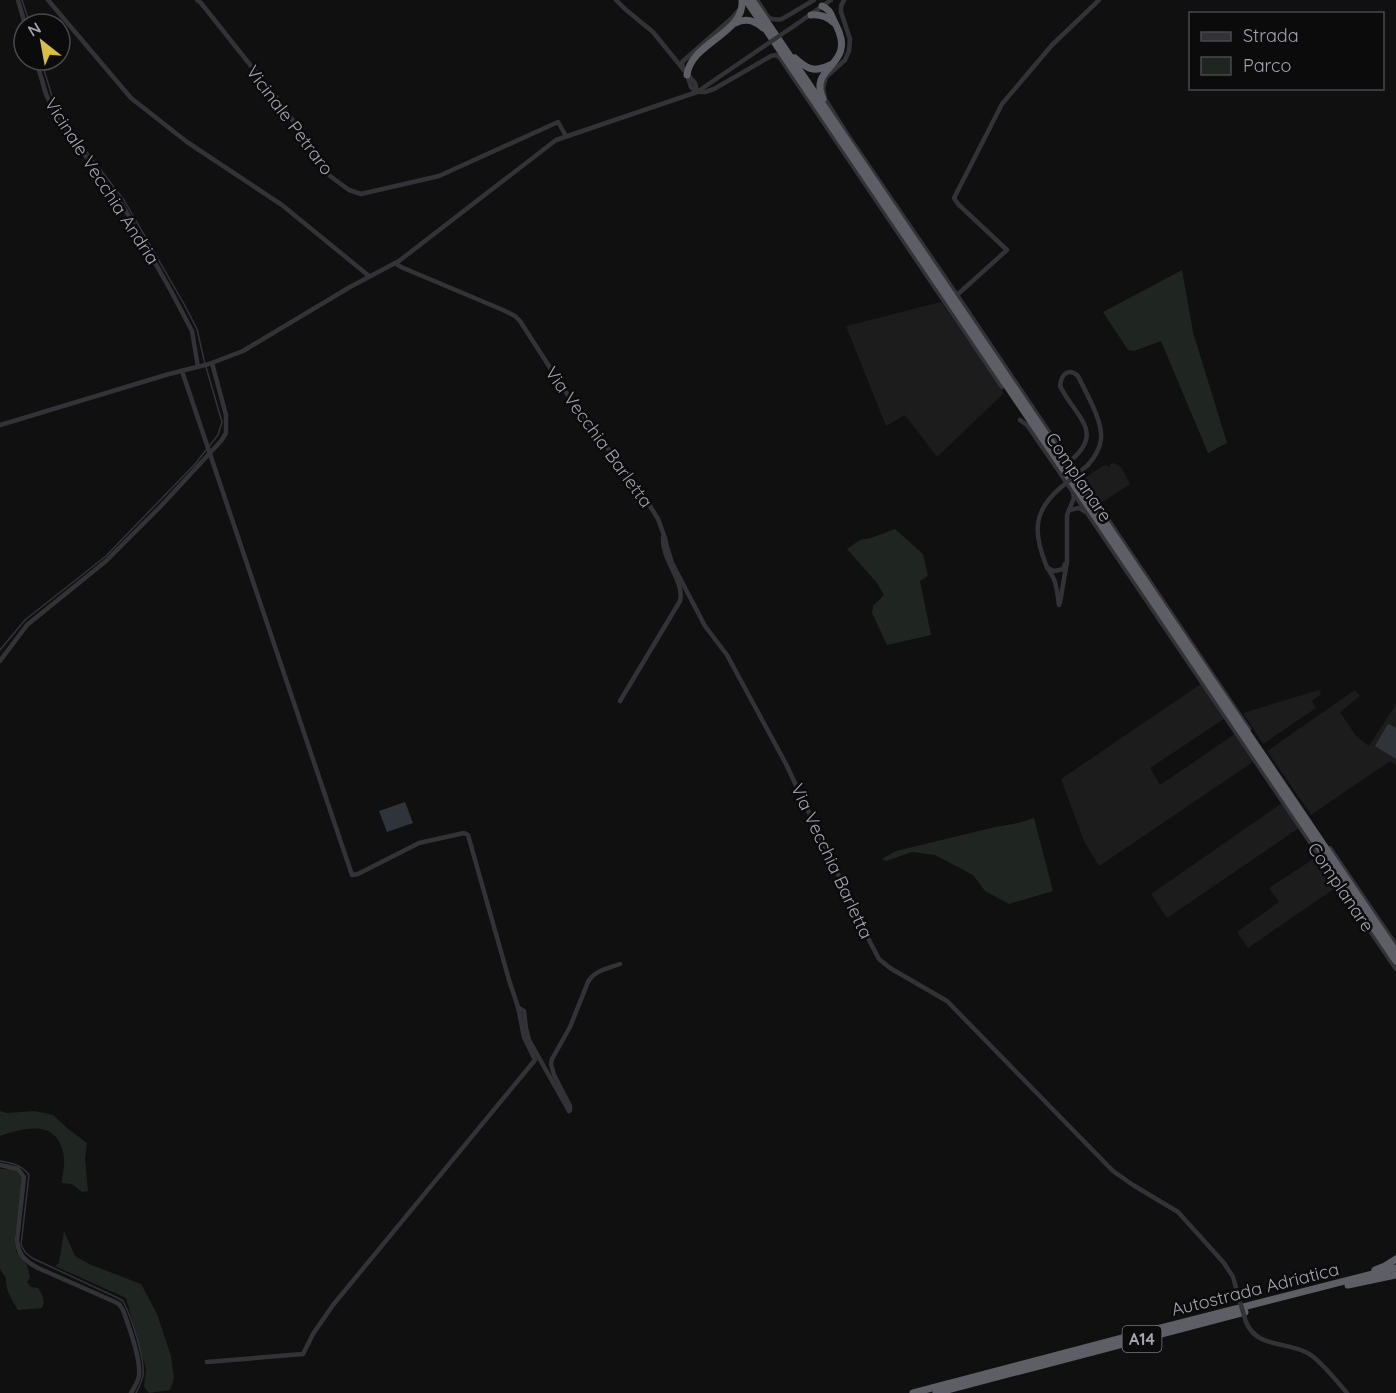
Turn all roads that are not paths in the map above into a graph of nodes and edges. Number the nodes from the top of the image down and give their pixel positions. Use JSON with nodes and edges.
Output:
{"nodes":[{"id":1,"x":48,"y":0,"type":"edge"},
{"id":2,"x":196,"y":0,"type":"edge"},
{"id":3,"x":616,"y":0,"type":"edge"},
{"id":4,"x":742,"y":0,"type":"edge"},
{"id":5,"x":752,"y":0,"type":"edge"},
{"id":6,"x":757,"y":0,"type":"edge"},
{"id":7,"x":814,"y":0,"type":"edge"},
{"id":8,"x":832,"y":0,"type":"edge"},
{"id":9,"x":844,"y":0,"type":"edge"},
{"id":10,"x":1099,"y":0,"type":"edge"},
{"id":11,"x":822,"y":6,"type":"junction"},
{"id":12,"x":828,"y":14,"type":"junction"},
{"id":13,"x":811,"y":15,"type":"junction"},
{"id":14,"x":733,"y":24,"type":"junction"},
{"id":15,"x":774,"y":42,"type":"junction"},
{"id":16,"x":785,"y":49,"type":"junction"},
{"id":17,"x":832,"y":64,"type":"junction"},
{"id":18,"x":39,"y":72,"type":"edge"},
{"id":19,"x":686,"y":73,"type":"junction"},
{"id":20,"x":693,"y":85,"type":"junction"},
{"id":21,"x":708,"y":86,"type":"junction"},
{"id":22,"x":697,"y":92,"type":"junction"},
{"id":23,"x":687,"y":97,"type":"junction"},
{"id":24,"x":836,"y":125,"type":"junction"},
{"id":25,"x":566,"y":136,"type":"junction"},
{"id":26,"x":395,"y":263,"type":"junction"},
{"id":27,"x":369,"y":276,"type":"junction"},
{"id":28,"x":957,"y":295,"type":"junction"},
{"id":29,"x":205,"y":365,"type":"junction"},
{"id":30,"x":182,"y":371,"type":"junction"},
{"id":31,"x":1002,"y":387,"type":"dead end"},
{"id":32,"x":1020,"y":420,"type":"dead end"},
{"id":33,"x":0,"y":425,"type":"edge"},
{"id":34,"x":209,"y":450,"type":"junction"},
{"id":35,"x":1070,"y":462,"type":"junction"},
{"id":36,"x":1071,"y":489,"type":"junction"},
{"id":37,"x":1080,"y":501,"type":"junction"},
{"id":38,"x":1069,"y":510,"type":"junction"},
{"id":39,"x":1088,"y":513,"type":"junction"},
{"id":40,"x":663,"y":531,"type":"junction"},
{"id":41,"x":1067,"y":562,"type":"junction"},
{"id":42,"x":1047,"y":568,"type":"junction"},
{"id":43,"x":1054,"y":581,"type":"junction"},
{"id":44,"x":1064,"y":582,"type":"junction"},
{"id":45,"x":0,"y":662,"type":"edge"},
{"id":46,"x":620,"y":701,"type":"dead end"},
{"id":47,"x":1396,"y":945,"type":"edge"},
{"id":48,"x":1396,"y":952,"type":"edge"},
{"id":49,"x":1396,"y":961,"type":"edge"},
{"id":50,"x":620,"y":964,"type":"dead end"},
{"id":51,"x":1396,"y":969,"type":"edge"},
{"id":52,"x":518,"y":1007,"type":"junction"},
{"id":53,"x":0,"y":1165,"type":"edge"},
{"id":54,"x":1396,"y":1259,"type":"edge"},
{"id":55,"x":1396,"y":1268,"type":"edge"},
{"id":56,"x":1396,"y":1274,"type":"edge"},
{"id":57,"x":1264,"y":1302,"type":"junction"},
{"id":58,"x":207,"y":1362,"type":"dead end"},
{"id":59,"x":131,"y":1393,"type":"edge"},
{"id":60,"x":913,"y":1393,"type":"edge"},
{"id":61,"x":936,"y":1393,"type":"edge"},
{"id":62,"x":1347,"y":1393,"type":"edge"}],
"edges":[{"from":1,"to":27,"type":"street"},
{"from":2,"to":25,"type":"street","name":"Vicinale Petraro"},
{"from":3,"to":19,"type":"street"},
{"from":4,"to":14,"type":"highway"},
{"from":4,"to":15,"type":"highway"},
{"from":4,"to":19,"type":"street"},
{"from":5,"to":16,"type":"highway"},
{"from":6,"to":7,"type":"street"},
{"from":8,"to":11,"type":"street"},
{"from":8,"to":12,"type":"highway"},
{"from":9,"to":28,"type":"street","name":"Complanare"},
{"from":10,"to":28,"type":"street"},
{"from":11,"to":12,"type":"highway"},
{"from":11,"to":13,"type":"street"},
{"from":12,"to":13,"type":"highway"},
{"from":12,"to":17,"type":"highway"},
{"from":13,"to":21,"type":"street","bridge":true},
{"from":14,"to":15,"type":"highway"},
{"from":14,"to":19,"type":"highway"},
{"from":15,"to":49,"type":"highway"},
{"from":16,"to":17,"type":"highway"},
{"from":16,"to":24,"type":"highway"},
{"from":17,"to":24,"type":"highway"},
{"from":18,"to":29,"type":"street","name":"Vicinale Vecchia Andria"},
{"from":19,"to":20,"type":"street"},
{"from":20,"to":21,"type":"street"},
{"from":20,"to":22,"type":"street"},
{"from":20,"to":23,"type":"street"},
{"from":21,"to":22,"type":"street"},
{"from":22,"to":23,"type":"street"},
{"from":22,"to":31,"type":"street"},
{"from":23,"to":25,"type":"street"},
{"from":24,"to":48,"type":"highway"},
{"from":25,"to":26,"type":"street"},
{"from":26,"to":27,"type":"street"},
{"from":26,"to":40,"type":"street","name":"Via Vecchia Barletta"},
{"from":27,"to":29,"type":"street"},
{"from":28,"to":35,"type":"street","name":"Complanare"},
{"from":29,"to":30,"type":"street"},
{"from":29,"to":34,"type":"street","name":"Vicinale Vecchia Andria"},
{"from":30,"to":33,"type":"street"},
{"from":30,"to":34,"type":"street"},
{"from":32,"to":36,"type":"street","name":"Complanare"},
{"from":34,"to":45,"type":"street","name":"Vicinale Vecchia Andria"},
{"from":34,"to":52,"type":"street"},
{"from":35,"to":42,"type":"street","bridge":true},
{"from":35,"to":47,"type":"street","name":"Complanare"},
{"from":36,"to":37,"type":"street","name":"Complanare"},
{"from":36,"to":38,"type":"street"},
{"from":37,"to":38,"type":"street"},
{"from":37,"to":39,"type":"street","name":"Complanare"},
{"from":38,"to":39,"type":"street"},
{"from":38,"to":41,"type":"street"},
{"from":39,"to":51,"type":"street","name":"Complanare"},
{"from":40,"to":46,"type":"street"},
{"from":40,"to":62,"type":"street","name":"Via Vecchia Barletta","bridge":true},
{"from":41,"to":42,"type":"street"},
{"from":41,"to":44,"type":"street"},
{"from":42,"to":43,"type":"street"},
{"from":42,"to":44,"type":"street"},
{"from":43,"to":44,"type":"street"},
{"from":43,"to":44,"type":"street"},
{"from":50,"to":52,"type":"street"},
{"from":52,"to":58,"type":"street"},
{"from":53,"to":59,"type":"street"},
{"from":54,"to":57,"type":"highway","number":"A14"},
{"from":55,"to":57,"type":"highway","name":"Autostrada Adriatica","number":"A14"},
{"from":56,"to":61,"type":"highway","name":"Autostrada Adriatica","number":"A14"},
{"from":57,"to":60,"type":"highway","name":"Autostrada Adriatica","number":"A14"}]}
